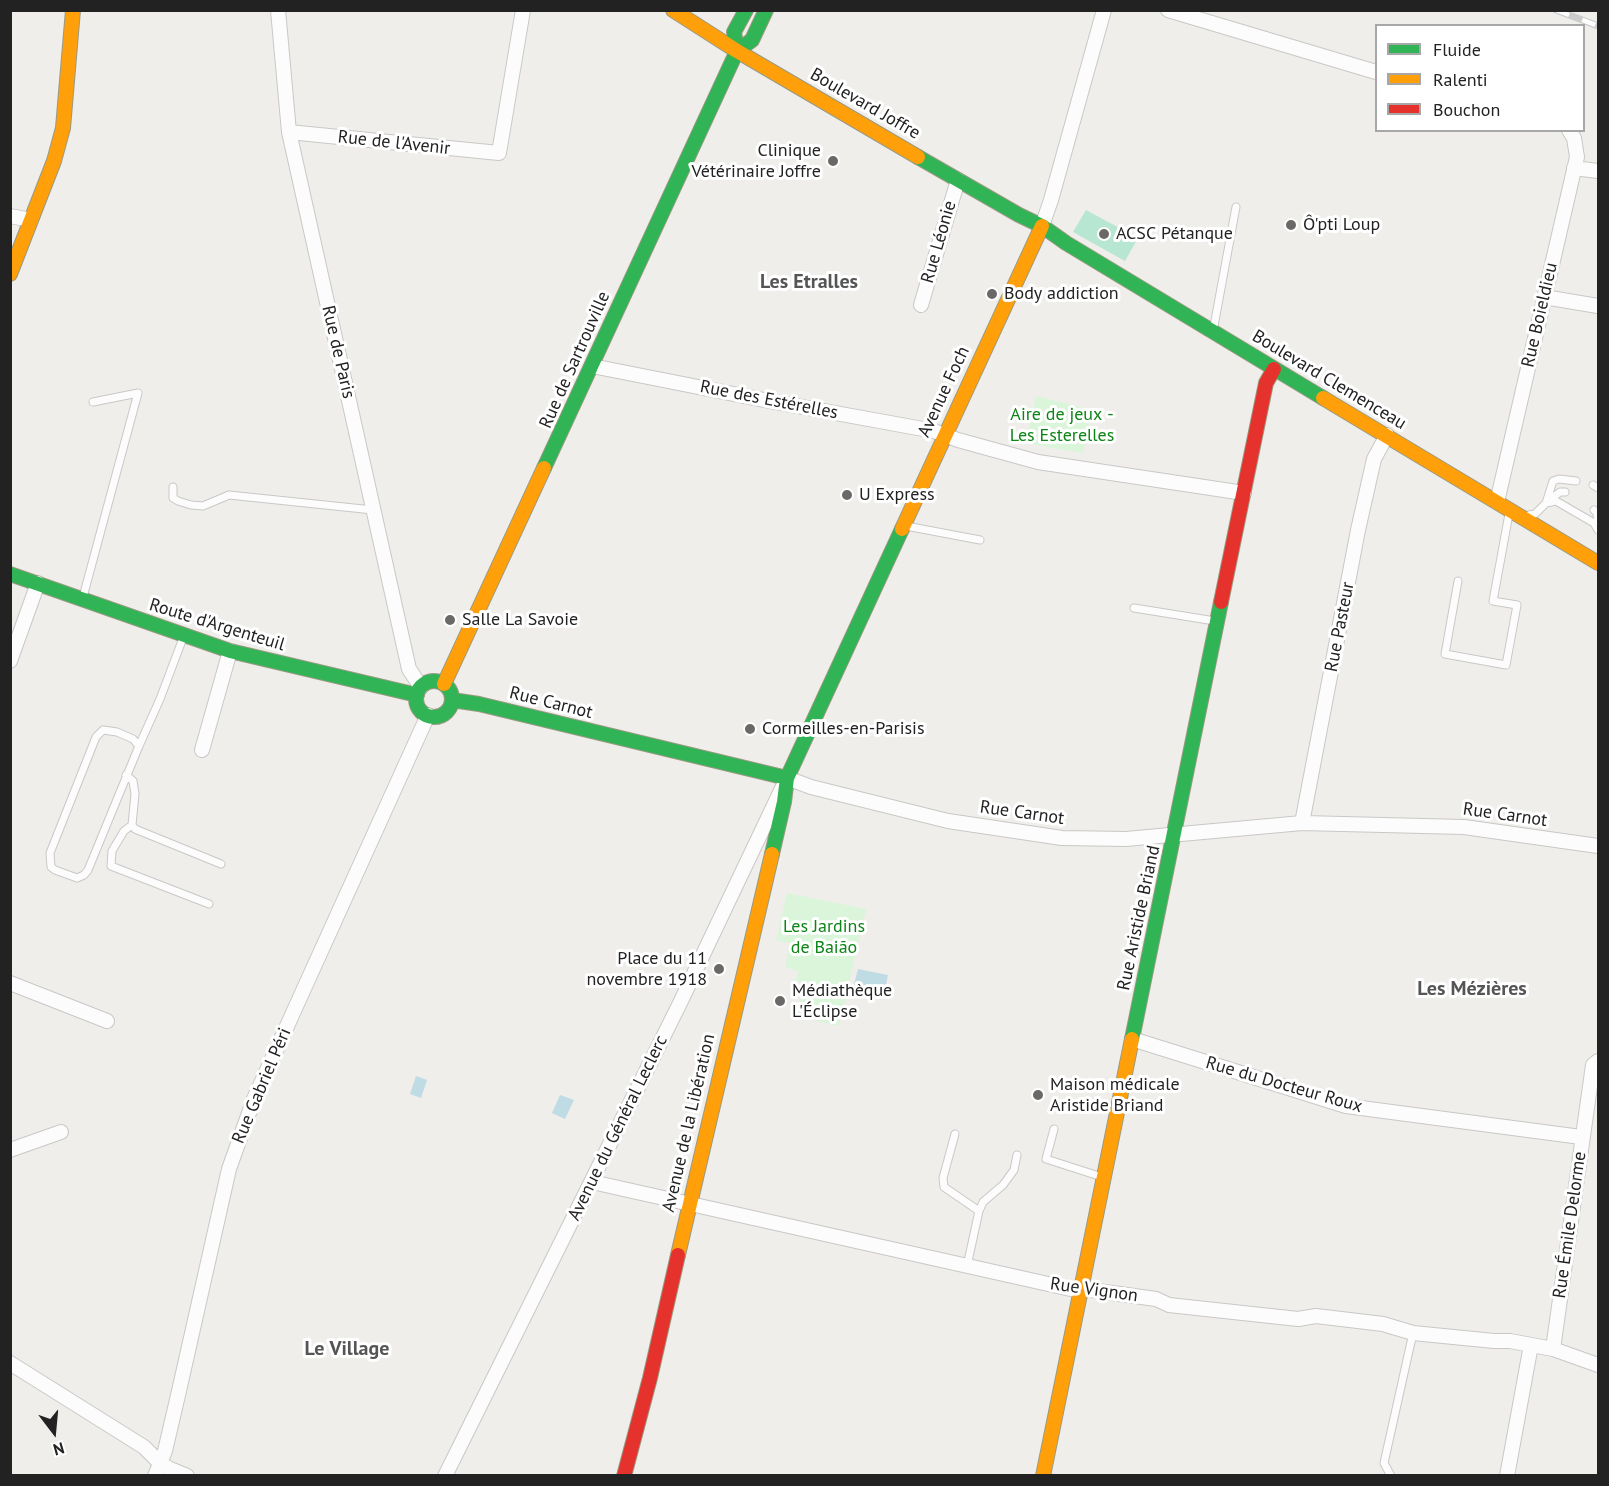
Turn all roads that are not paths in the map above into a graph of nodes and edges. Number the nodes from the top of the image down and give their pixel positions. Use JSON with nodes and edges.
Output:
{"nodes":[{"id":1,"x":73,"y":10,"type":"edge"},
{"id":2,"x":278,"y":10,"type":"edge"},
{"id":3,"x":523,"y":10,"type":"edge"},
{"id":4,"x":673,"y":10,"type":"edge"},
{"id":5,"x":746,"y":10,"type":"edge"},
{"id":6,"x":766,"y":10,"type":"edge"},
{"id":7,"x":1104,"y":10,"type":"edge"},
{"id":8,"x":1168,"y":10,"type":"edge"},
{"id":9,"x":737,"y":51,"type":"junction"},
{"id":10,"x":1375,"y":71,"type":"edge"},
{"id":11,"x":289,"y":132,"type":"junction"},
{"id":12,"x":1570,"y":132,"type":"edge"},
{"id":13,"x":1574,"y":168,"type":"junction"},
{"id":14,"x":1599,"y":171,"type":"edge"},
{"id":15,"x":958,"y":180,"type":"junction"},
{"id":16,"x":1236,"y":207,"type":"dead end"},
{"id":17,"x":10,"y":216,"type":"edge"},
{"id":18,"x":31,"y":219,"type":"junction"},
{"id":19,"x":1041,"y":226,"type":"junction"},
{"id":20,"x":10,"y":274,"type":"edge"},
{"id":21,"x":1544,"y":297,"type":"junction"},
{"id":22,"x":921,"y":305,"type":"dead end"},
{"id":23,"x":1599,"y":306,"type":"edge"},
{"id":24,"x":1213,"y":332,"type":"junction"},
{"id":25,"x":592,"y":366,"type":"junction"},
{"id":26,"x":1274,"y":369,"type":"junction"},
{"id":27,"x":93,"y":402,"type":"dead end"},
{"id":28,"x":945,"y":435,"type":"junction"},
{"id":29,"x":1388,"y":435,"type":"junction"},
{"id":30,"x":1576,"y":481,"type":"dead end"},
{"id":31,"x":173,"y":488,"type":"dead end"},
{"id":32,"x":1564,"y":492,"type":"dead end"},
{"id":33,"x":1244,"y":493,"type":"junction"},
{"id":34,"x":1497,"y":502,"type":"junction"},
{"id":35,"x":1546,"y":503,"type":"junction"},
{"id":36,"x":1510,"y":509,"type":"junction"},
{"id":37,"x":373,"y":510,"type":"junction"},
{"id":38,"x":1594,"y":510,"type":"dead end"},
{"id":39,"x":1523,"y":517,"type":"junction"},
{"id":40,"x":903,"y":526,"type":"junction"},
{"id":41,"x":1598,"y":528,"type":"edge"},
{"id":42,"x":980,"y":540,"type":"dead end"},
{"id":43,"x":1599,"y":563,"type":"edge"},
{"id":44,"x":10,"y":574,"type":"edge"},
{"id":45,"x":1458,"y":581,"type":"dead end"},
{"id":46,"x":38,"y":583,"type":"junction"},
{"id":47,"x":83,"y":600,"type":"junction"},
{"id":48,"x":1134,"y":608,"type":"dead end"},
{"id":49,"x":1218,"y":622,"type":"junction"},
{"id":50,"x":184,"y":635,"type":"junction"},
{"id":51,"x":230,"y":651,"type":"junction"},
{"id":52,"x":10,"y":661,"type":"edge"},
{"id":53,"x":444,"y":684,"type":"junction"},
{"id":54,"x":419,"y":691,"type":"junction"},
{"id":55,"x":452,"y":700,"type":"junction"},
{"id":56,"x":428,"y":715,"type":"junction"},
{"id":57,"x":139,"y":746,"type":"junction"},
{"id":58,"x":202,"y":750,"type":"dead end"},
{"id":59,"x":126,"y":775,"type":"junction"},
{"id":60,"x":787,"y":778,"type":"junction"},
{"id":61,"x":1302,"y":823,"type":"junction"},
{"id":62,"x":132,"y":825,"type":"junction"},
{"id":63,"x":1174,"y":835,"type":"junction"},
{"id":64,"x":1599,"y":846,"type":"edge"},
{"id":65,"x":221,"y":864,"type":"dead end"},
{"id":66,"x":209,"y":904,"type":"dead end"},
{"id":67,"x":10,"y":983,"type":"edge"},
{"id":68,"x":107,"y":1021,"type":"dead end"},
{"id":69,"x":1132,"y":1039,"type":"junction"},
{"id":70,"x":1596,"y":1063,"type":"edge"},
{"id":71,"x":1054,"y":1129,"type":"dead end"},
{"id":72,"x":61,"y":1132,"type":"dead end"},
{"id":73,"x":955,"y":1134,"type":"dead end"},
{"id":74,"x":1581,"y":1137,"type":"junction"},
{"id":75,"x":10,"y":1150,"type":"edge"},
{"id":76,"x":1017,"y":1155,"type":"dead end"},
{"id":77,"x":1105,"y":1178,"type":"junction"},
{"id":78,"x":592,"y":1182,"type":"junction"},
{"id":79,"x":689,"y":1204,"type":"junction"},
{"id":80,"x":979,"y":1211,"type":"junction"},
{"id":81,"x":967,"y":1266,"type":"junction"},
{"id":82,"x":1083,"y":1291,"type":"junction"},
{"id":83,"x":1413,"y":1333,"type":"junction"},
{"id":84,"x":1531,"y":1345,"type":"junction"},
{"id":85,"x":1553,"y":1350,"type":"junction"},
{"id":86,"x":10,"y":1363,"type":"edge"},
{"id":87,"x":1599,"y":1365,"type":"edge"},
{"id":88,"x":157,"y":1469,"type":"edge"},
{"id":89,"x":187,"y":1476,"type":"edge"},
{"id":90,"x":445,"y":1476,"type":"edge"},
{"id":91,"x":624,"y":1476,"type":"edge"},
{"id":92,"x":1043,"y":1476,"type":"edge"},
{"id":93,"x":1391,"y":1476,"type":"edge"},
{"id":94,"x":1507,"y":1476,"type":"edge"}],
"edges":[{"from":1,"to":18,"type":"street"},
{"from":2,"to":11,"type":"street","name":"Rue de Paris"},
{"from":3,"to":11,"type":"street","name":"Rue de l'Avenir"},
{"from":4,"to":9,"type":"street","name":"Boulevard Joffre"},
{"from":5,"to":9,"type":"street"},
{"from":6,"to":9,"type":"street"},
{"from":7,"to":19,"type":"street","name":"Avenue Foch"},
{"from":8,"to":10,"type":"street"},
{"from":9,"to":15,"type":"street","name":"Boulevard Joffre"},
{"from":9,"to":25,"type":"street","name":"Rue de Sartrouville"},
{"from":11,"to":37,"type":"street","name":"Rue de Paris"},
{"from":12,"to":13,"type":"street","name":"Rue Boieldieu"},
{"from":13,"to":14,"type":"street"},
{"from":13,"to":21,"type":"street","name":"Rue Boieldieu"},
{"from":15,"to":19,"type":"street","name":"Boulevard Joffre"},
{"from":15,"to":22,"type":"street","name":"Rue Léonie"},
{"from":16,"to":24,"type":"lane"},
{"from":17,"to":18,"type":"street"},
{"from":18,"to":20,"type":"street"},
{"from":19,"to":24,"type":"street","name":"Boulevard Clemenceau"},
{"from":19,"to":28,"type":"street","name":"Avenue Foch"},
{"from":21,"to":23,"type":"street"},
{"from":21,"to":34,"type":"street","name":"Rue Boieldieu"},
{"from":24,"to":26,"type":"street","name":"Boulevard Clemenceau"},
{"from":25,"to":28,"type":"street","name":"Rue des Estérelles"},
{"from":25,"to":53,"type":"street","name":"Rue de Sartrouville"},
{"from":26,"to":29,"type":"street","name":"Boulevard Clemenceau"},
{"from":26,"to":33,"type":"street","name":"Rue Aristide Briand"},
{"from":27,"to":47,"type":"lane"},
{"from":28,"to":33,"type":"street","name":"Rue des Estérelles"},
{"from":28,"to":40,"type":"street","name":"Avenue Foch"},
{"from":29,"to":34,"type":"street","name":"Boulevard Clemenceau"},
{"from":29,"to":61,"type":"street","name":"Rue Pasteur"},
{"from":30,"to":35,"type":"lane"},
{"from":31,"to":37,"type":"lane"},
{"from":32,"to":35,"type":"lane"},
{"from":33,"to":49,"type":"street","name":"Rue Aristide Briand"},
{"from":34,"to":36,"type":"street","name":"Boulevard Clemenceau"},
{"from":35,"to":39,"type":"lane"},
{"from":35,"to":41,"type":"lane"},
{"from":36,"to":39,"type":"street","name":"Boulevard Clemenceau"},
{"from":36,"to":45,"type":"lane"},
{"from":37,"to":54,"type":"street","name":"Rue de Paris"},
{"from":38,"to":41,"type":"lane"},
{"from":39,"to":43,"type":"street","name":"Boulevard Clemenceau"},
{"from":40,"to":42,"type":"lane"},
{"from":40,"to":60,"type":"street","name":"Avenue Foch"},
{"from":44,"to":46,"type":"street","name":"Route d'Argenteuil"},
{"from":46,"to":47,"type":"street","name":"Route d'Argenteuil"},
{"from":46,"to":52,"type":"street"},
{"from":47,"to":50,"type":"street","name":"Route d'Argenteuil"},
{"from":48,"to":49,"type":"lane"},
{"from":49,"to":63,"type":"street","name":"Rue Aristide Briand"},
{"from":50,"to":51,"type":"street","name":"Route d'Argenteuil"},
{"from":50,"to":57,"type":"lane"},
{"from":51,"to":54,"type":"street","name":"Route d'Argenteuil"},
{"from":51,"to":58,"type":"street"},
{"from":53,"to":54,"type":"street"},
{"from":53,"to":55,"type":"street"},
{"from":54,"to":56,"type":"street"},
{"from":55,"to":56,"type":"street"},
{"from":55,"to":60,"type":"street","name":"Rue Carnot"},
{"from":56,"to":88,"type":"street","name":"Rue Gabriel Péri"},
{"from":57,"to":59,"type":"lane"},
{"from":57,"to":59,"type":"lane"},
{"from":59,"to":62,"type":"lane"},
{"from":60,"to":63,"type":"street","name":"Rue Carnot"},
{"from":60,"to":78,"type":"street","name":"Avenue du Général Leclerc"},
{"from":60,"to":79,"type":"street","name":"Avenue de la Libération"},
{"from":61,"to":63,"type":"street","name":"Rue Carnot"},
{"from":61,"to":64,"type":"street","name":"Rue Carnot"},
{"from":62,"to":65,"type":"lane"},
{"from":62,"to":66,"type":"lane"},
{"from":63,"to":69,"type":"street","name":"Rue Aristide Briand"},
{"from":67,"to":68,"type":"street"},
{"from":69,"to":74,"type":"street","name":"Rue du Docteur Roux"},
{"from":69,"to":77,"type":"street","name":"Rue Aristide Briand"},
{"from":70,"to":74,"type":"street","name":"Rue Émile Delorme"},
{"from":71,"to":77,"type":"lane"},
{"from":72,"to":75,"type":"street"},
{"from":73,"to":80,"type":"lane"},
{"from":74,"to":85,"type":"street","name":"Rue Émile Delorme"},
{"from":76,"to":80,"type":"lane"},
{"from":77,"to":82,"type":"street","name":"Rue Aristide Briand"},
{"from":78,"to":79,"type":"street","name":"Rue Vignon"},
{"from":78,"to":90,"type":"street","name":"Avenue du Général Leclerc"},
{"from":79,"to":81,"type":"street","name":"Rue Vignon"},
{"from":79,"to":91,"type":"street","name":"Avenue de la Libération"},
{"from":80,"to":81,"type":"lane"},
{"from":81,"to":82,"type":"street","name":"Rue Vignon"},
{"from":82,"to":83,"type":"street","name":"Rue Vignon"},
{"from":82,"to":92,"type":"street","name":"Rue Aristide Briand"},
{"from":83,"to":84,"type":"street","name":"Rue Vignon"},
{"from":83,"to":93,"type":"lane"},
{"from":84,"to":85,"type":"street","name":"Rue Vignon"},
{"from":84,"to":94,"type":"street"},
{"from":85,"to":87,"type":"street","name":"Rue Vignon"},
{"from":86,"to":88,"type":"street"},
{"from":88,"to":89,"type":"street"}]}
